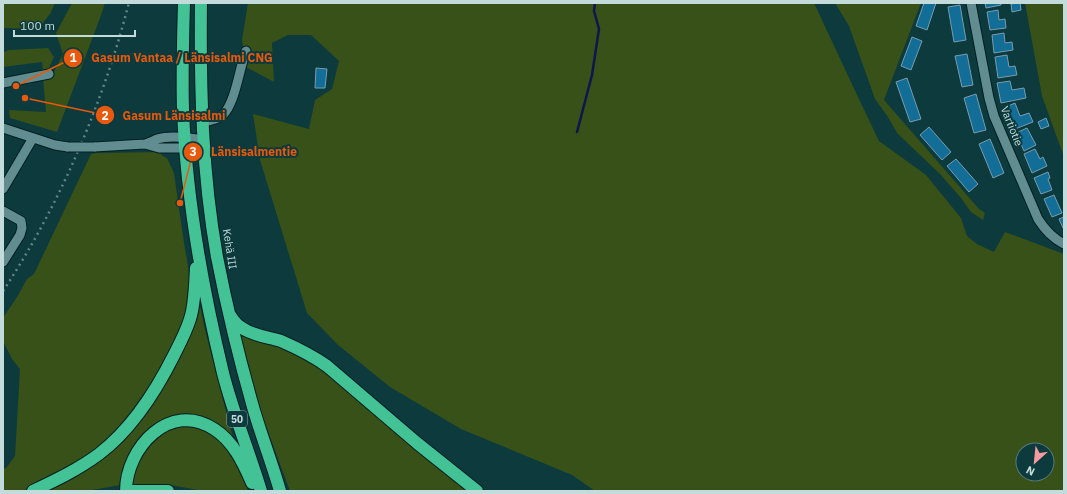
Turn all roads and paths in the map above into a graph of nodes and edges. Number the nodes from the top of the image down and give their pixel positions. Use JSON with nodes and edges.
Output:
{"nodes":[{"id":1,"x":184,"y":3,"type":"edge"},
{"id":2,"x":201,"y":3,"type":"edge"},
{"id":3,"x":971,"y":3,"type":"edge"},
{"id":4,"x":246,"y":50,"type":"dead end"},
{"id":5,"x":50,"y":74,"type":"dead end"},
{"id":6,"x":3,"y":83,"type":"edge"},
{"id":7,"x":202,"y":122,"type":"junction"},
{"id":8,"x":3,"y":128,"type":"edge"},
{"id":9,"x":34,"y":138,"type":"junction"},
{"id":10,"x":204,"y":140,"type":"junction"},
{"id":11,"x":185,"y":142,"type":"junction"},
{"id":12,"x":3,"y":189,"type":"edge"},
{"id":13,"x":3,"y":211,"type":"edge"},
{"id":14,"x":1064,"y":244,"type":"edge"},
{"id":15,"x":197,"y":246,"type":"junction"},
{"id":16,"x":3,"y":262,"type":"edge"},
{"id":17,"x":229,"y":314,"type":"junction"},
{"id":18,"x":164,"y":490,"type":"edge"},
{"id":19,"x":33,"y":491,"type":"edge"},
{"id":20,"x":126,"y":491,"type":"edge"},
{"id":21,"x":132,"y":491,"type":"edge"},
{"id":22,"x":168,"y":491,"type":"edge"},
{"id":23,"x":256,"y":491,"type":"edge"},
{"id":24,"x":261,"y":491,"type":"edge"},
{"id":25,"x":280,"y":491,"type":"edge"},
{"id":26,"x":478,"y":491,"type":"edge"}],
"edges":[{"from":1,"to":11,"type":"highway","number":"50"},
{"from":2,"to":7,"type":"highway","name":"Kehä III","number":"50"},
{"from":3,"to":14,"type":"street","name":"Vartiotie"},
{"from":4,"to":7,"type":"street"},
{"from":5,"to":6,"type":"street"},
{"from":7,"to":10,"type":"highway","name":"Kehä III","number":"50"},
{"from":8,"to":9,"type":"street"},
{"from":9,"to":11,"type":"street","bridge":true},
{"from":9,"to":12,"type":"street"},
{"from":10,"to":11,"type":"street"},
{"from":10,"to":17,"type":"highway","name":"Kehä III","number":"50"},
{"from":11,"to":15,"type":"highway","number":"50"},
{"from":13,"to":16,"type":"street"},
{"from":15,"to":19,"type":"highway"},
{"from":15,"to":24,"type":"highway","number":"50"},
{"from":17,"to":25,"type":"highway","name":"Kehä III","number":"50"},
{"from":17,"to":26,"type":"highway"},
{"from":18,"to":21,"type":"highway"},
{"from":18,"to":22,"type":"highway"},
{"from":20,"to":23,"type":"highway"}]}
